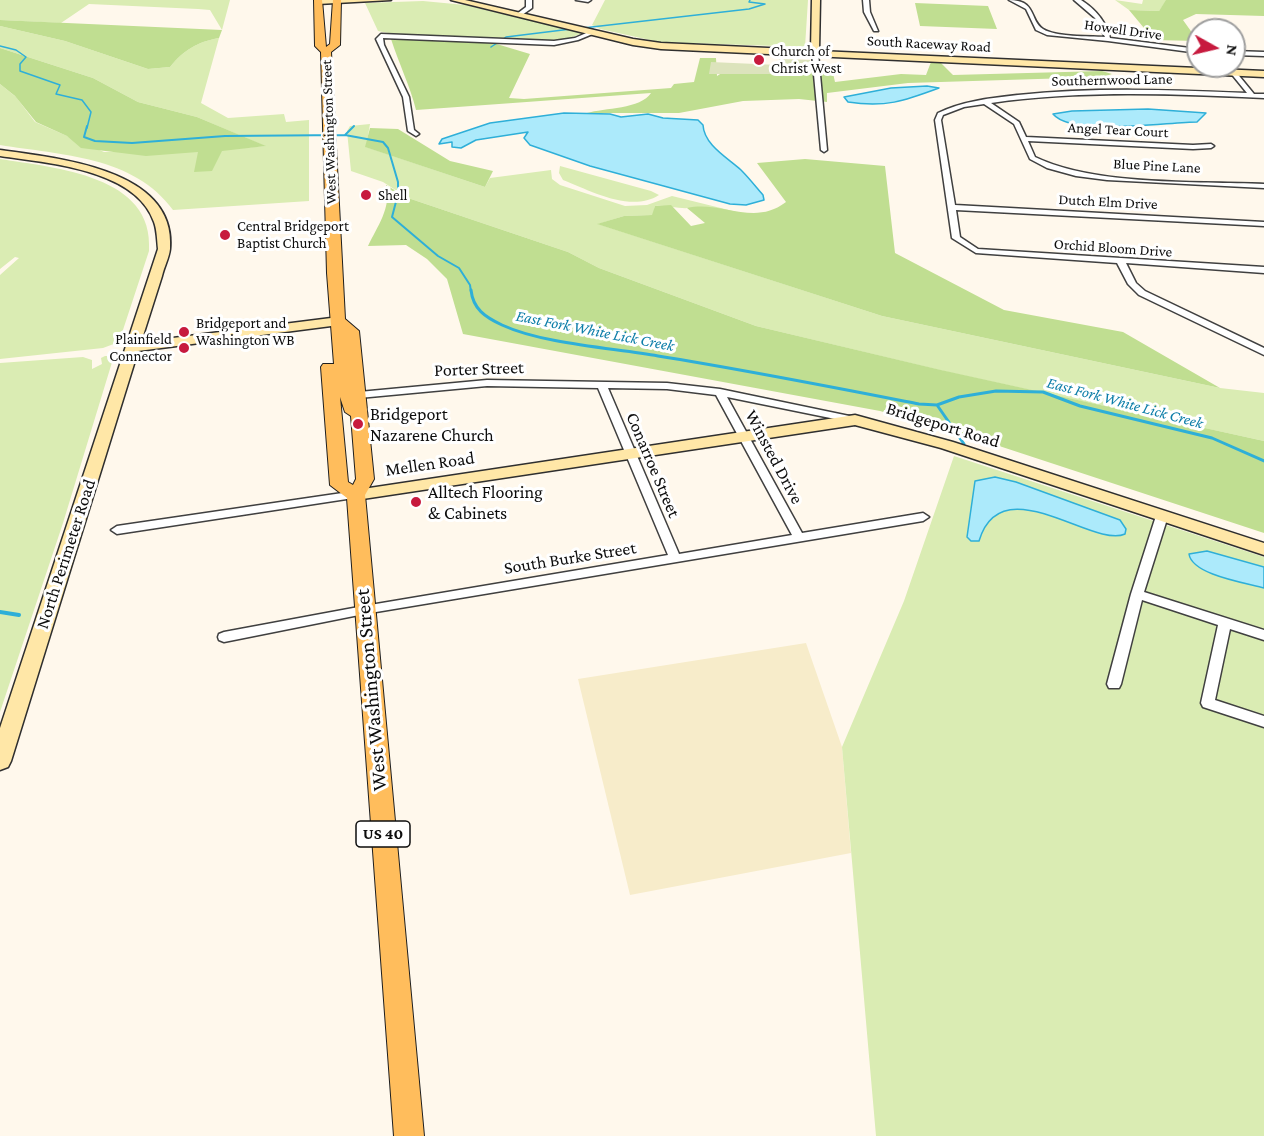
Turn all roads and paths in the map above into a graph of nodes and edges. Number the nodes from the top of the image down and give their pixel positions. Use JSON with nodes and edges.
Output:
{"nodes":[{"id":1,"x":341,"y":0,"type":"edge"},
{"id":2,"x":387,"y":0,"type":"edge"},
{"id":3,"x":455,"y":0,"type":"edge"},
{"id":4,"x":523,"y":0,"type":"edge"},
{"id":5,"x":530,"y":0,"type":"edge"},
{"id":6,"x":579,"y":0,"type":"edge"},
{"id":7,"x":588,"y":0,"type":"edge"},
{"id":8,"x":816,"y":0,"type":"edge"},
{"id":9,"x":866,"y":0,"type":"edge"},
{"id":10,"x":1012,"y":0,"type":"edge"},
{"id":11,"x":1077,"y":0,"type":"edge"},
{"id":12,"x":318,"y":1,"type":"edge"},
{"id":13,"x":520,"y":14,"type":"junction"},
{"id":14,"x":876,"y":30,"type":"dead end"},
{"id":15,"x":593,"y":32,"type":"junction"},
{"id":16,"x":1108,"y":39,"type":"junction"},
{"id":17,"x":336,"y":40,"type":"junction"},
{"id":18,"x":1186,"y":49,"type":"edge"},
{"id":19,"x":326,"y":51,"type":"junction"},
{"id":20,"x":815,"y":53,"type":"junction"},
{"id":21,"x":1246,"y":53,"type":"edge"},
{"id":22,"x":1264,"y":54,"type":"edge"},
{"id":23,"x":1186,"y":67,"type":"edge"},
{"id":24,"x":1246,"y":72,"type":"edge"},
{"id":25,"x":1264,"y":74,"type":"edge"},
{"id":26,"x":1231,"y":78,"type":"edge"},
{"id":27,"x":1234,"y":78,"type":"edge"},
{"id":28,"x":1241,"y":95,"type":"junction"},
{"id":29,"x":1252,"y":95,"type":"junction"},
{"id":30,"x":1264,"y":96,"type":"edge"},
{"id":31,"x":986,"y":102,"type":"junction"},
{"id":32,"x":416,"y":134,"type":"dead end"},
{"id":33,"x":1023,"y":139,"type":"junction"},
{"id":34,"x":1211,"y":146,"type":"dead end"},
{"id":35,"x":824,"y":150,"type":"dead end"},
{"id":36,"x":0,"y":153,"type":"edge"},
{"id":37,"x":1264,"y":186,"type":"edge"},
{"id":38,"x":951,"y":207,"type":"junction"},
{"id":39,"x":1264,"y":224,"type":"edge"},
{"id":40,"x":1121,"y":262,"type":"junction"},
{"id":41,"x":1264,"y":270,"type":"edge"},
{"id":42,"x":339,"y":321,"type":"junction"},
{"id":43,"x":141,"y":323,"type":"junction"},
{"id":44,"x":204,"y":338,"type":"junction"},
{"id":45,"x":134,"y":347,"type":"junction"},
{"id":46,"x":1264,"y":352,"type":"edge"},
{"id":47,"x":601,"y":384,"type":"junction"},
{"id":48,"x":720,"y":392,"type":"junction"},
{"id":49,"x":359,"y":395,"type":"junction"},
{"id":50,"x":855,"y":420,"type":"junction"},
{"id":51,"x":362,"y":430,"type":"junction"},
{"id":52,"x":745,"y":438,"type":"junction"},
{"id":53,"x":631,"y":455,"type":"junction"},
{"id":54,"x":356,"y":495,"type":"junction"},
{"id":55,"x":923,"y":516,"type":"dead end"},
{"id":56,"x":1162,"y":516,"type":"junction"},
{"id":57,"x":117,"y":530,"type":"dead end"},
{"id":58,"x":799,"y":537,"type":"junction"},
{"id":59,"x":1264,"y":549,"type":"edge"},
{"id":60,"x":675,"y":558,"type":"junction"},
{"id":61,"x":1137,"y":594,"type":"junction"},
{"id":62,"x":364,"y":610,"type":"junction"},
{"id":63,"x":1225,"y":623,"type":"junction"},
{"id":64,"x":1264,"y":635,"type":"edge"},
{"id":65,"x":224,"y":637,"type":"dead end"},
{"id":66,"x":1114,"y":684,"type":"dead end"},
{"id":67,"x":1264,"y":722,"type":"edge"},
{"id":68,"x":0,"y":761,"type":"edge"},
{"id":69,"x":409,"y":1136,"type":"edge"}],
"edges":[{"from":1,"to":2,"type":"street"},
{"from":1,"to":12,"type":"street"},
{"from":1,"to":17,"type":"main road","name":"West Washington Street"},
{"from":3,"to":13,"type":"street","name":"South Raceway Road"},
{"from":4,"to":5,"type":"street"},
{"from":5,"to":13,"type":"street"},
{"from":6,"to":7,"type":"street"},
{"from":8,"to":20,"type":"street"},
{"from":9,"to":14,"type":"street"},
{"from":10,"to":16,"type":"street","name":"Howell Drive"},
{"from":11,"to":16,"type":"street"},
{"from":12,"to":17,"type":"main road"},
{"from":12,"to":19,"type":"main road","name":"West Washington Street","number":"US 40"},
{"from":13,"to":15,"type":"street","name":"South Raceway Road"},
{"from":15,"to":20,"type":"street","name":"South Raceway Road"},
{"from":15,"to":32,"type":"street","name":"South Raceway Road"},
{"from":16,"to":18,"type":"street","name":"Howell Drive"},
{"from":17,"to":19,"type":"main road","name":"West Washington Street"},
{"from":19,"to":42,"type":"main road","name":"West Washington Street","number":"US 40"},
{"from":20,"to":23,"type":"street","name":"South Raceway Road"},
{"from":20,"to":35,"type":"street"},
{"from":21,"to":22,"type":"street"},
{"from":24,"to":25,"type":"street","name":"South Raceway Road"},
{"from":26,"to":28,"type":"street"},
{"from":27,"to":29,"type":"street"},
{"from":28,"to":29,"type":"street","name":"Southernwood Lane"},
{"from":28,"to":31,"type":"street","name":"Southernwood Lane"},
{"from":29,"to":30,"type":"street","name":"Southernwood Lane"},
{"from":31,"to":33,"type":"street"},
{"from":31,"to":38,"type":"street","name":"Southernwood Lane"},
{"from":33,"to":34,"type":"street","name":"Angel Tear Court"},
{"from":33,"to":37,"type":"street","name":"Blue Pine Lane"},
{"from":36,"to":43,"type":"street","name":"North Perimeter Road"},
{"from":38,"to":39,"type":"street","name":"Dutch Elm Drive"},
{"from":38,"to":40,"type":"street","name":"Orchid Bloom Drive"},
{"from":40,"to":41,"type":"street","name":"Orchid Bloom Drive"},
{"from":40,"to":46,"type":"street"},
{"from":42,"to":44,"type":"street"},
{"from":42,"to":49,"type":"main road","name":"West Washington Street","number":"US 40"},
{"from":42,"to":51,"type":"main road"},
{"from":42,"to":54,"type":"main road","name":"West Washington Street","number":"US 40"},
{"from":43,"to":44,"type":"street"},
{"from":43,"to":45,"type":"street","name":"North Perimeter Road"},
{"from":44,"to":45,"type":"street"},
{"from":45,"to":68,"type":"street","name":"North Perimeter Road"},
{"from":47,"to":48,"type":"street","name":"Bridgeport Road"},
{"from":47,"to":49,"type":"street","name":"Porter Street"},
{"from":47,"to":53,"type":"street","name":"Conarroe Street"},
{"from":48,"to":50,"type":"street","name":"Bridgeport Road"},
{"from":48,"to":52,"type":"street","name":"Winsted Drive"},
{"from":49,"to":51,"type":"main road","name":"West Washington Street","number":"US 40"},
{"from":50,"to":52,"type":"street","name":"Mellen Road"},
{"from":50,"to":56,"type":"street","name":"Bridgeport Road"},
{"from":51,"to":54,"type":"main road","name":"West Washington Street","number":"US 40"},
{"from":52,"to":53,"type":"street","name":"Mellen Road"},
{"from":52,"to":58,"type":"street","name":"Winsted Drive"},
{"from":53,"to":54,"type":"street","name":"Mellen Road"},
{"from":53,"to":60,"type":"street","name":"Conarroe Street"},
{"from":54,"to":57,"type":"street","name":"Mellen Road"},
{"from":54,"to":62,"type":"main road","name":"West Washington Street","number":"US 40"},
{"from":55,"to":58,"type":"street","name":"South Burke Street"},
{"from":56,"to":59,"type":"street","name":"Bridgeport Road"},
{"from":56,"to":61,"type":"street"},
{"from":58,"to":60,"type":"street","name":"South Burke Street"},
{"from":60,"to":62,"type":"street","name":"South Burke Street"},
{"from":61,"to":63,"type":"street"},
{"from":61,"to":66,"type":"street"},
{"from":62,"to":65,"type":"street","name":"South Burke Street"},
{"from":62,"to":69,"type":"main road","name":"West Washington Street","number":"US 40"},
{"from":63,"to":64,"type":"street"},
{"from":63,"to":67,"type":"street"}]}
